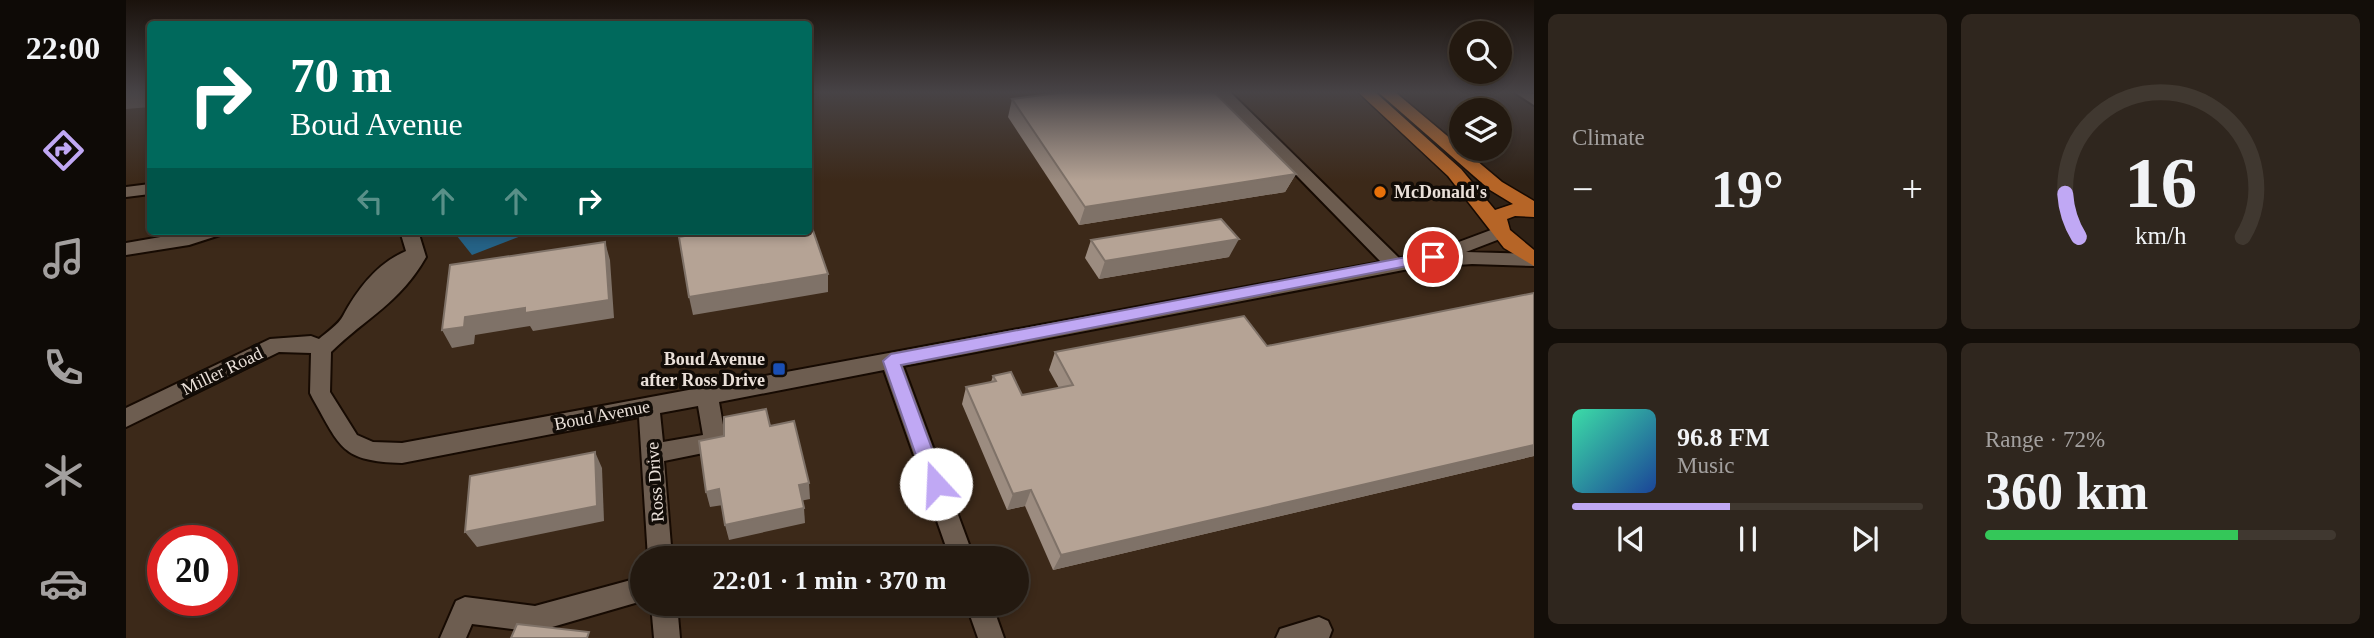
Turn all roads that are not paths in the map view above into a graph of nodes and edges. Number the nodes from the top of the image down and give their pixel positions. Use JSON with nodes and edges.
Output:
{"nodes":[{"id":1,"x":1254,"y":122,"type":"edge"},
{"id":2,"x":1399,"y":122,"type":"edge"},
{"id":3,"x":1421,"y":122,"type":"edge"},
{"id":4,"x":147,"y":188,"type":"edge"},
{"id":5,"x":126,"y":192,"type":"edge"},
{"id":6,"x":1534,"y":210,"type":"edge"},
{"id":7,"x":1498,"y":231,"type":"junction"},
{"id":8,"x":202,"y":235,"type":"edge"},
{"id":9,"x":410,"y":235,"type":"edge"},
{"id":10,"x":126,"y":249,"type":"edge"},
{"id":11,"x":1534,"y":260,"type":"edge"},
{"id":12,"x":1405,"y":264,"type":"junction"},
{"id":13,"x":321,"y":349,"type":"junction"},
{"id":14,"x":891,"y":361,"type":"junction"},
{"id":15,"x":707,"y":396,"type":"junction"},
{"id":16,"x":649,"y":407,"type":"junction"},
{"id":17,"x":126,"y":418,"type":"edge"},
{"id":18,"x":652,"y":454,"type":"junction"},
{"id":19,"x":659,"y":546,"type":"edge"},
{"id":20,"x":958,"y":546,"type":"edge"},
{"id":21,"x":630,"y":592,"type":"edge"},
{"id":22,"x":665,"y":616,"type":"edge"},
{"id":23,"x":983,"y":616,"type":"edge"},
{"id":24,"x":1319,"y":631,"type":"dead end"},
{"id":25,"x":453,"y":638,"type":"edge"},
{"id":26,"x":667,"y":638,"type":"edge"},
{"id":27,"x":991,"y":638,"type":"edge"},
{"id":28,"x":1289,"y":638,"type":"edge"}],
"edges":[{"from":1,"to":12,"type":"lane"},
{"from":2,"to":7,"type":"main road"},
{"from":3,"to":6,"type":"main road"},
{"from":4,"to":5,"type":"street"},
{"from":6,"to":7,"type":"main road"},
{"from":7,"to":11,"type":"main road"},
{"from":7,"to":12,"type":"street","name":"Boud Avenue"},
{"from":8,"to":10,"type":"street"},
{"from":9,"to":13,"type":"street"},
{"from":11,"to":12,"type":"street","name":"Boud Avenue"},
{"from":12,"to":14,"type":"street","name":"Boud Avenue"},
{"from":13,"to":16,"type":"street","name":"Boud Avenue"},
{"from":13,"to":17,"type":"street","name":"Miller Road"},
{"from":14,"to":15,"type":"street","name":"Boud Avenue"},
{"from":14,"to":20,"type":"street"},
{"from":15,"to":16,"type":"street","name":"Boud Avenue"},
{"from":15,"to":18,"type":"street"},
{"from":16,"to":18,"type":"street","name":"Ross Drive"},
{"from":18,"to":19,"type":"street","name":"Ross Drive"},
{"from":21,"to":25,"type":"street"},
{"from":22,"to":26,"type":"street"},
{"from":23,"to":27,"type":"street"},
{"from":24,"to":28,"type":"street"}]}
